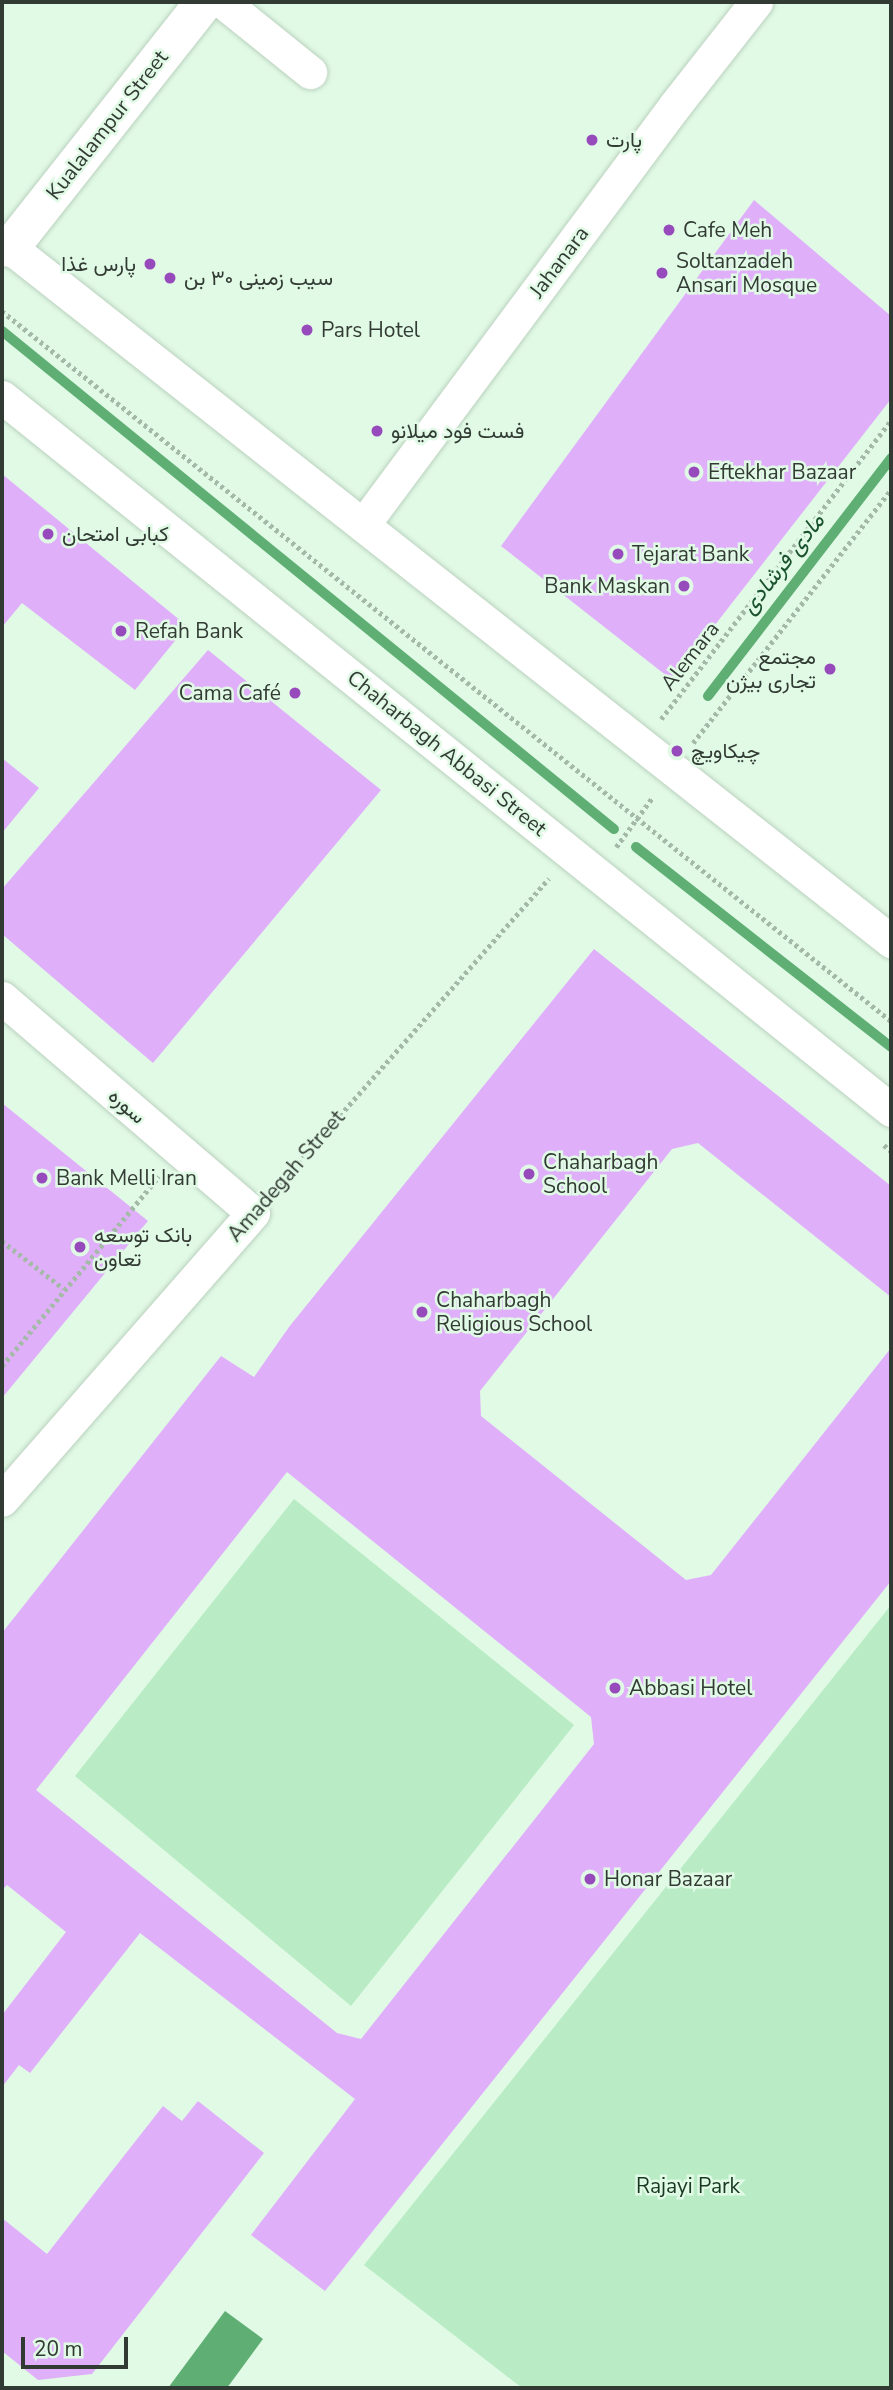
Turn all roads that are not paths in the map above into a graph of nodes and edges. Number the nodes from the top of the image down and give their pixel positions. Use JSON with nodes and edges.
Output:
{"nodes":[{"id":1,"x":204,"y":2,"type":"edge"},
{"id":2,"x":223,"y":2,"type":"edge"},
{"id":3,"x":756,"y":2,"type":"edge"},
{"id":4,"x":310,"y":72,"type":"dead end"},
{"id":5,"x":6,"y":244,"type":"edge"},
{"id":6,"x":2,"y":397,"type":"edge"},
{"id":7,"x":363,"y":524,"type":"junction"},
{"id":8,"x":891,"y":941,"type":"edge"},
{"id":9,"x":2,"y":998,"type":"edge"},
{"id":10,"x":891,"y":1110,"type":"edge"},
{"id":11,"x":253,"y":1213,"type":"joint"},
{"id":12,"x":2,"y":1500,"type":"edge"}],
"edges":[{"from":1,"to":5,"type":"street","name":"Kualalampur Street"},
{"from":2,"to":4,"type":"street"},
{"from":3,"to":7,"type":"street","name":"Jahanara"},
{"from":5,"to":7,"type":"street"},
{"from":6,"to":10,"type":"street","name":"Chaharbagh Abbasi Street"},
{"from":7,"to":8,"type":"street"},
{"from":9,"to":11,"type":"street","name":"سوره"},
{"from":11,"to":12,"type":"street","name":"Amadegah Street"}]}
